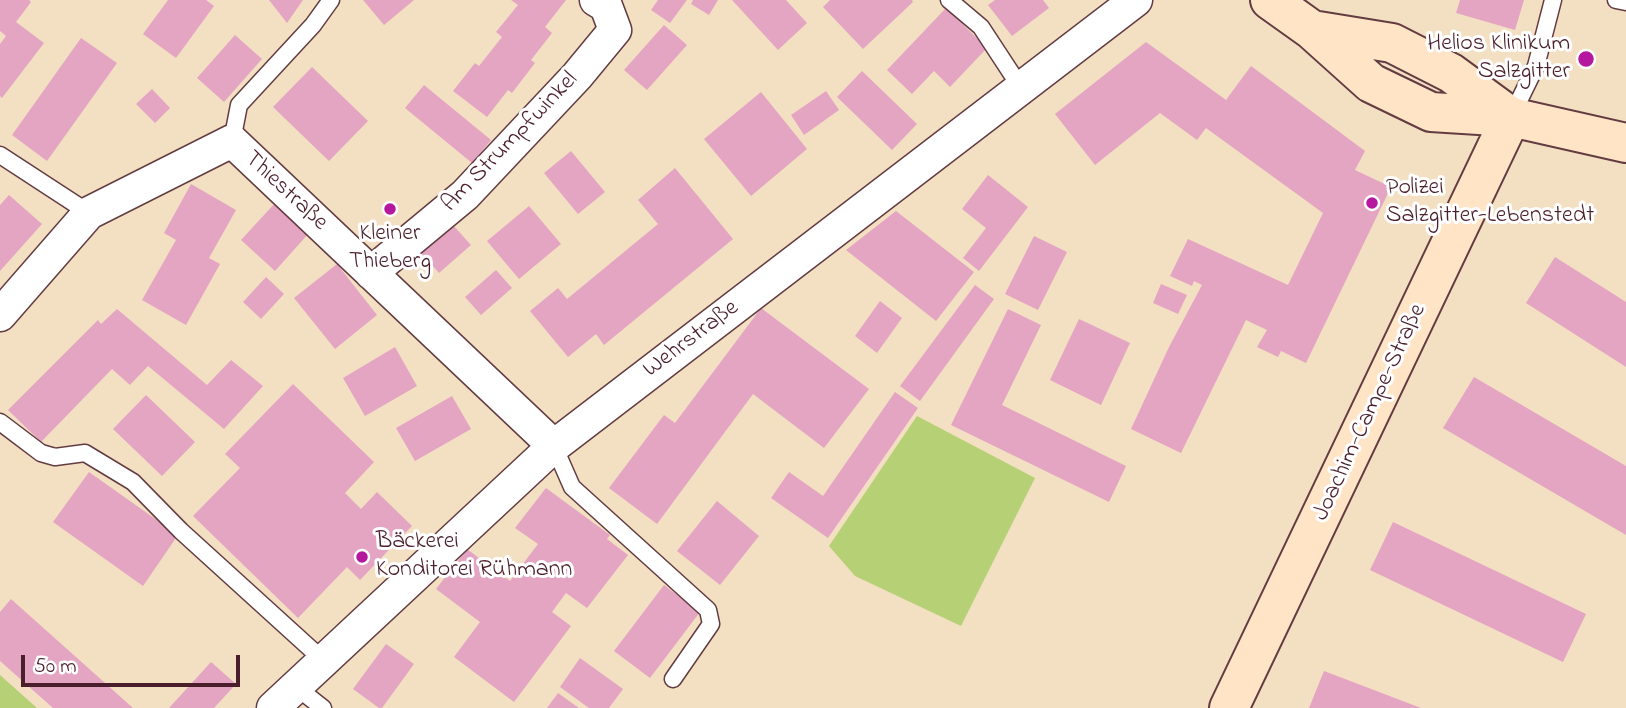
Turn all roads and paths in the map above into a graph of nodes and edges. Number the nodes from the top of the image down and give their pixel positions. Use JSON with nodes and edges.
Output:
{"nodes":[{"id":1,"x":331,"y":0,"type":"edge"},
{"id":2,"x":596,"y":0,"type":"edge"},
{"id":3,"x":949,"y":0,"type":"edge"},
{"id":4,"x":1136,"y":0,"type":"edge"},
{"id":5,"x":1270,"y":0,"type":"edge"},
{"id":6,"x":1553,"y":0,"type":"edge"},
{"id":7,"x":1616,"y":0,"type":"edge"},
{"id":8,"x":1626,"y":2,"type":"edge"},
{"id":9,"x":1021,"y":88,"type":"junction"},
{"id":10,"x":1511,"y":117,"type":"junction"},
{"id":11,"x":232,"y":141,"type":"junction"},
{"id":12,"x":1626,"y":143,"type":"edge"},
{"id":13,"x":0,"y":155,"type":"edge"},
{"id":14,"x":89,"y":214,"type":"junction"},
{"id":15,"x":371,"y":274,"type":"junction"},
{"id":16,"x":0,"y":315,"type":"edge"},
{"id":17,"x":0,"y":422,"type":"edge"},
{"id":18,"x":554,"y":446,"type":"junction"},
{"id":19,"x":323,"y":660,"type":"junction"},
{"id":20,"x":673,"y":679,"type":"dead end"},
{"id":21,"x":295,"y":686,"type":"junction"},
{"id":22,"x":273,"y":708,"type":"edge"},
{"id":23,"x":323,"y":708,"type":"edge"},
{"id":24,"x":1229,"y":708,"type":"edge"}],
"edges":[{"from":1,"to":11,"type":"lane"},
{"from":2,"to":15,"type":"street","name":"Am Strumpfwinkel"},
{"from":3,"to":9,"type":"lane"},
{"from":4,"to":9,"type":"street","name":"Wehrstraße"},
{"from":5,"to":10,"type":"street"},
{"from":6,"to":10,"type":"lane"},
{"from":7,"to":8,"type":"lane"},
{"from":9,"to":18,"type":"street","name":"Wehrstraße"},
{"from":10,"to":12,"type":"street"},
{"from":10,"to":24,"type":"street","name":"Joachim-Campe-Straße"},
{"from":11,"to":14,"type":"street","name":"Thiestraße"},
{"from":11,"to":15,"type":"street","name":"Thiestraße"},
{"from":13,"to":14,"type":"lane"},
{"from":14,"to":16,"type":"street","name":"Thiestraße"},
{"from":15,"to":18,"type":"street","name":"Thiestraße"},
{"from":17,"to":19,"type":"lane"},
{"from":18,"to":19,"type":"street","name":"Wehrstraße"},
{"from":18,"to":20,"type":"lane"},
{"from":19,"to":21,"type":"street","name":"Wehrstraße"},
{"from":21,"to":22,"type":"street","name":"Wehrstraße"},
{"from":21,"to":23,"type":"lane"}]}
